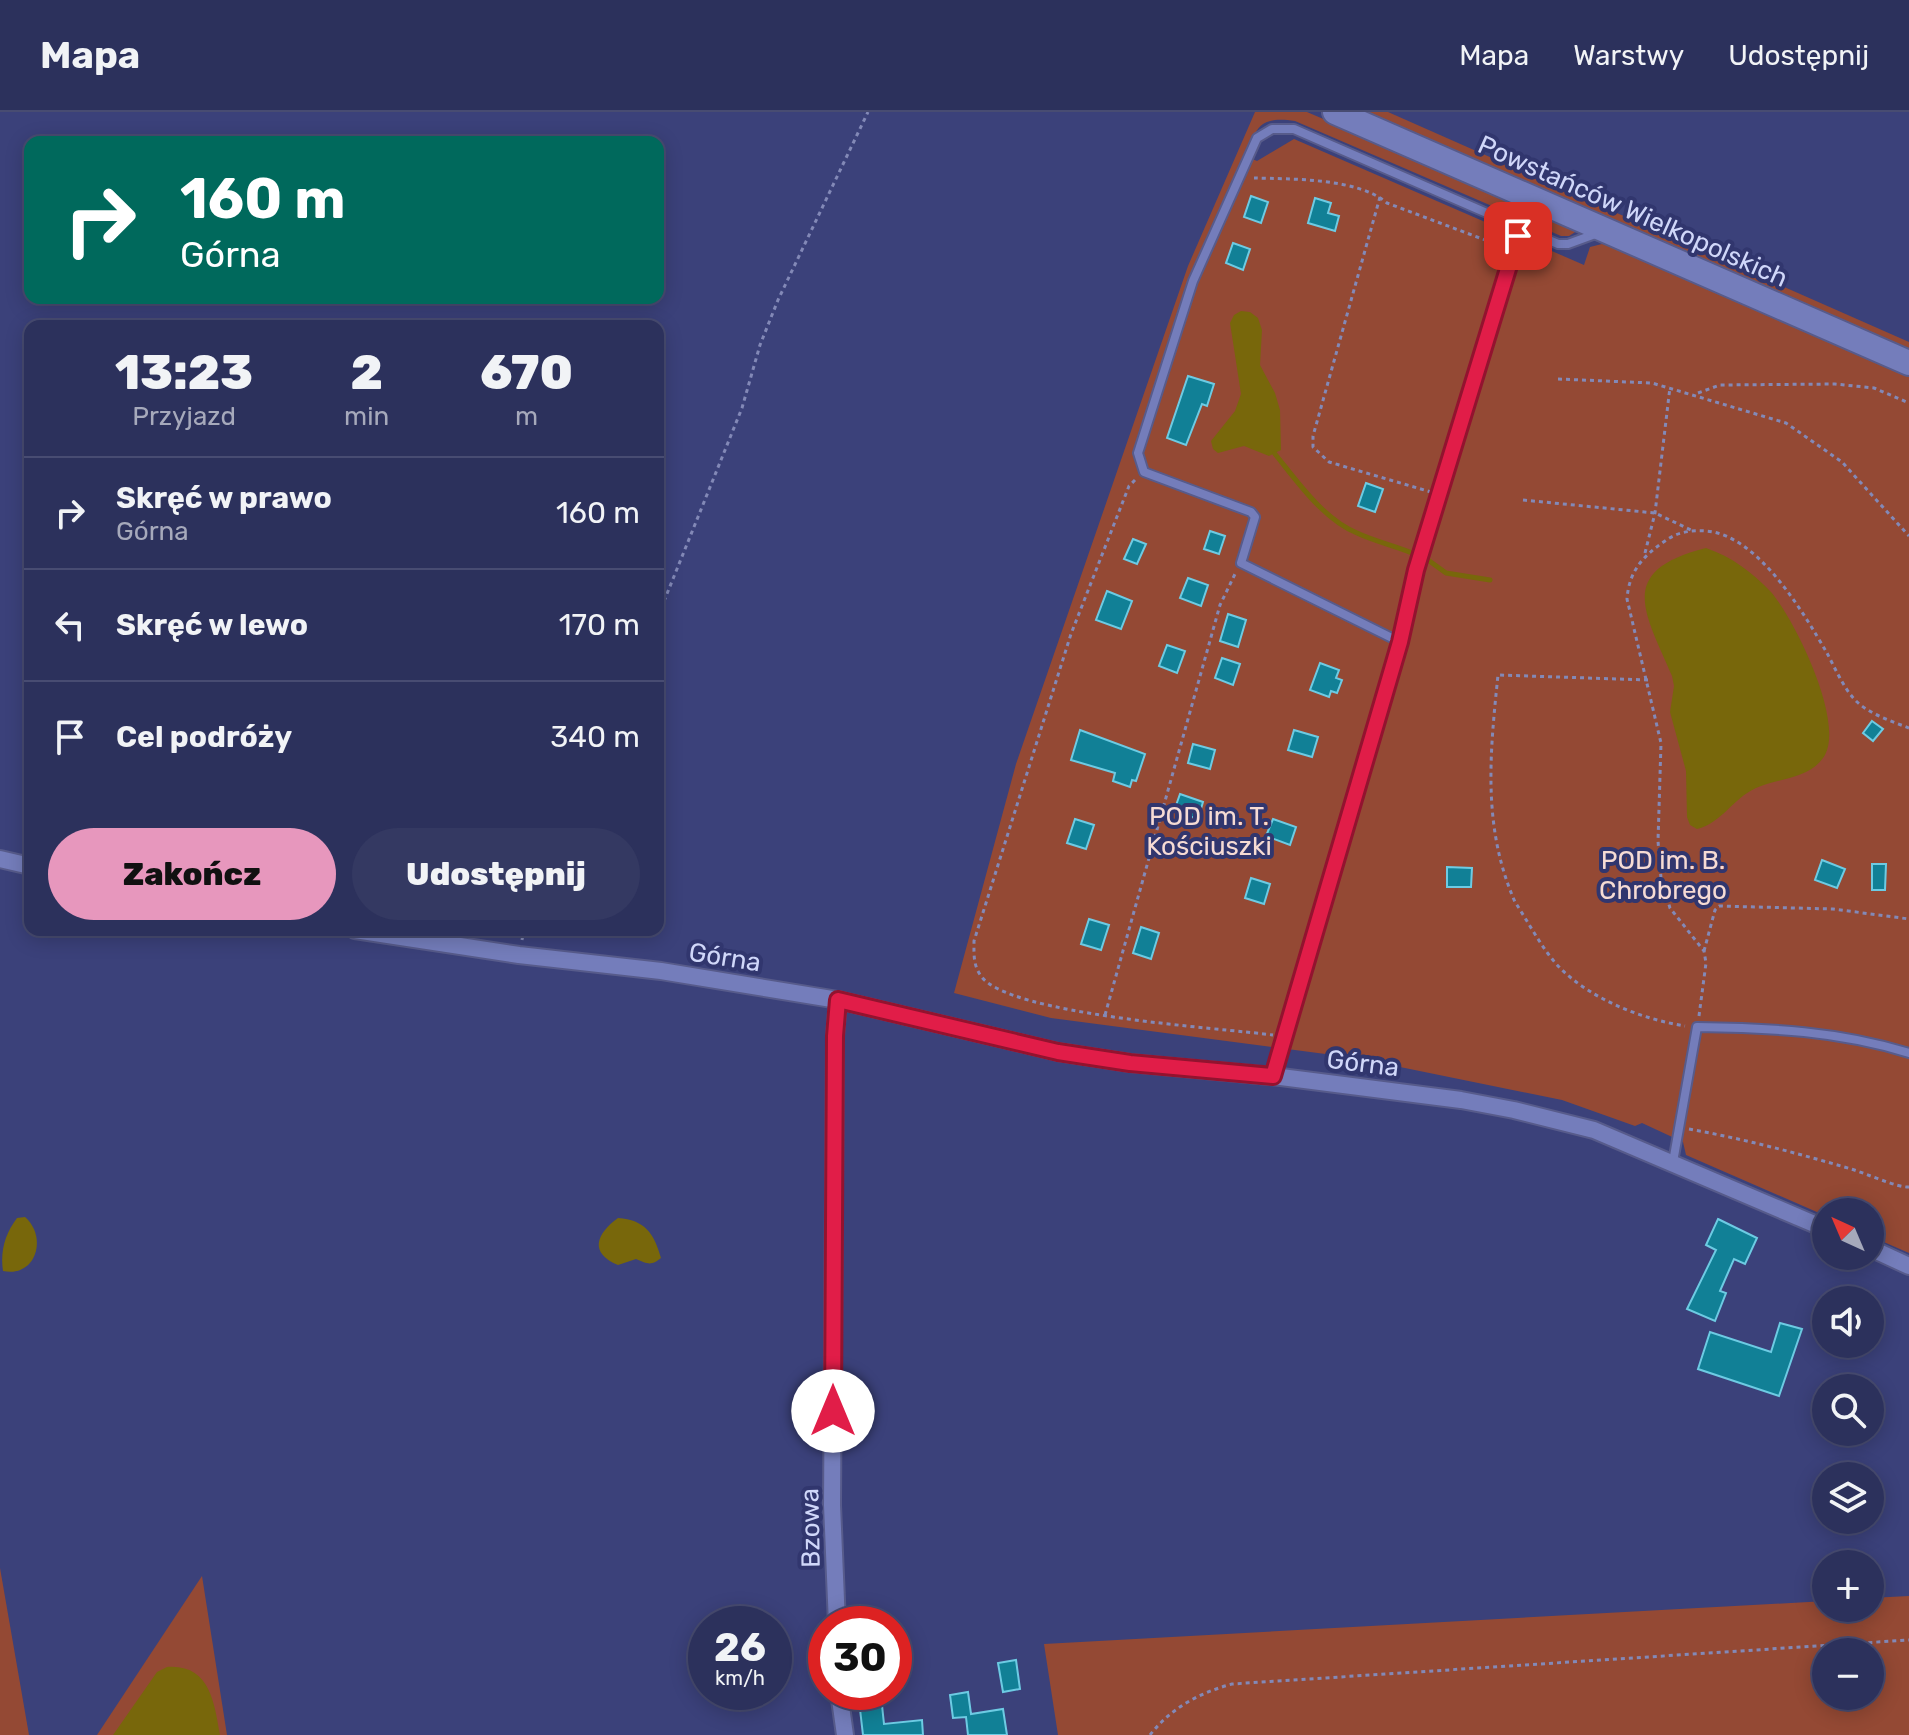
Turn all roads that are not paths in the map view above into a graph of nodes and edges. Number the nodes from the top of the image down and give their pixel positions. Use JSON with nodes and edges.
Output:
{"nodes":[{"id":1,"x":1335,"y":112,"type":"edge"},
{"id":2,"x":1520,"y":227,"type":"junction"},
{"id":3,"x":1607,"y":230,"type":"junction"},
{"id":4,"x":1909,"y":363,"type":"edge"},
{"id":5,"x":1400,"y":642,"type":"junction"},
{"id":6,"x":0,"y":859,"type":"edge"},
{"id":7,"x":24,"y":865,"type":"edge"},
{"id":8,"x":394,"y":936,"type":"edge"},
{"id":9,"x":838,"y":1000,"type":"junction"},
{"id":10,"x":1909,"y":1053,"type":"edge"},
{"id":11,"x":1273,"y":1076,"type":"junction"},
{"id":12,"x":1673,"y":1162,"type":"junction"},
{"id":13,"x":1812,"y":1223,"type":"edge"},
{"id":14,"x":1884,"y":1254,"type":"edge"},
{"id":15,"x":1909,"y":1266,"type":"edge"},
{"id":16,"x":836,"y":1606,"type":"edge"},
{"id":17,"x":842,"y":1710,"type":"edge"},
{"id":18,"x":845,"y":1735,"type":"edge"}],
"edges":[{"from":1,"to":3,"type":"street","name":"Powstańców Wielkopolskich"},
{"from":2,"to":3,"type":"lane"},
{"from":2,"to":5,"type":"lane"},
{"from":2,"to":5,"type":"lane"},
{"from":3,"to":4,"type":"street","name":"Powstańców Wielkopolskich"},
{"from":5,"to":11,"type":"lane"},
{"from":6,"to":7,"type":"street"},
{"from":8,"to":9,"type":"street","name":"Górna"},
{"from":9,"to":11,"type":"street","name":"Górna"},
{"from":9,"to":16,"type":"street","name":"Bzowa"},
{"from":10,"to":12,"type":"lane"},
{"from":11,"to":12,"type":"street","name":"Górna"},
{"from":12,"to":13,"type":"street","name":"Górna"},
{"from":14,"to":15,"type":"street"},
{"from":17,"to":18,"type":"street"}]}
